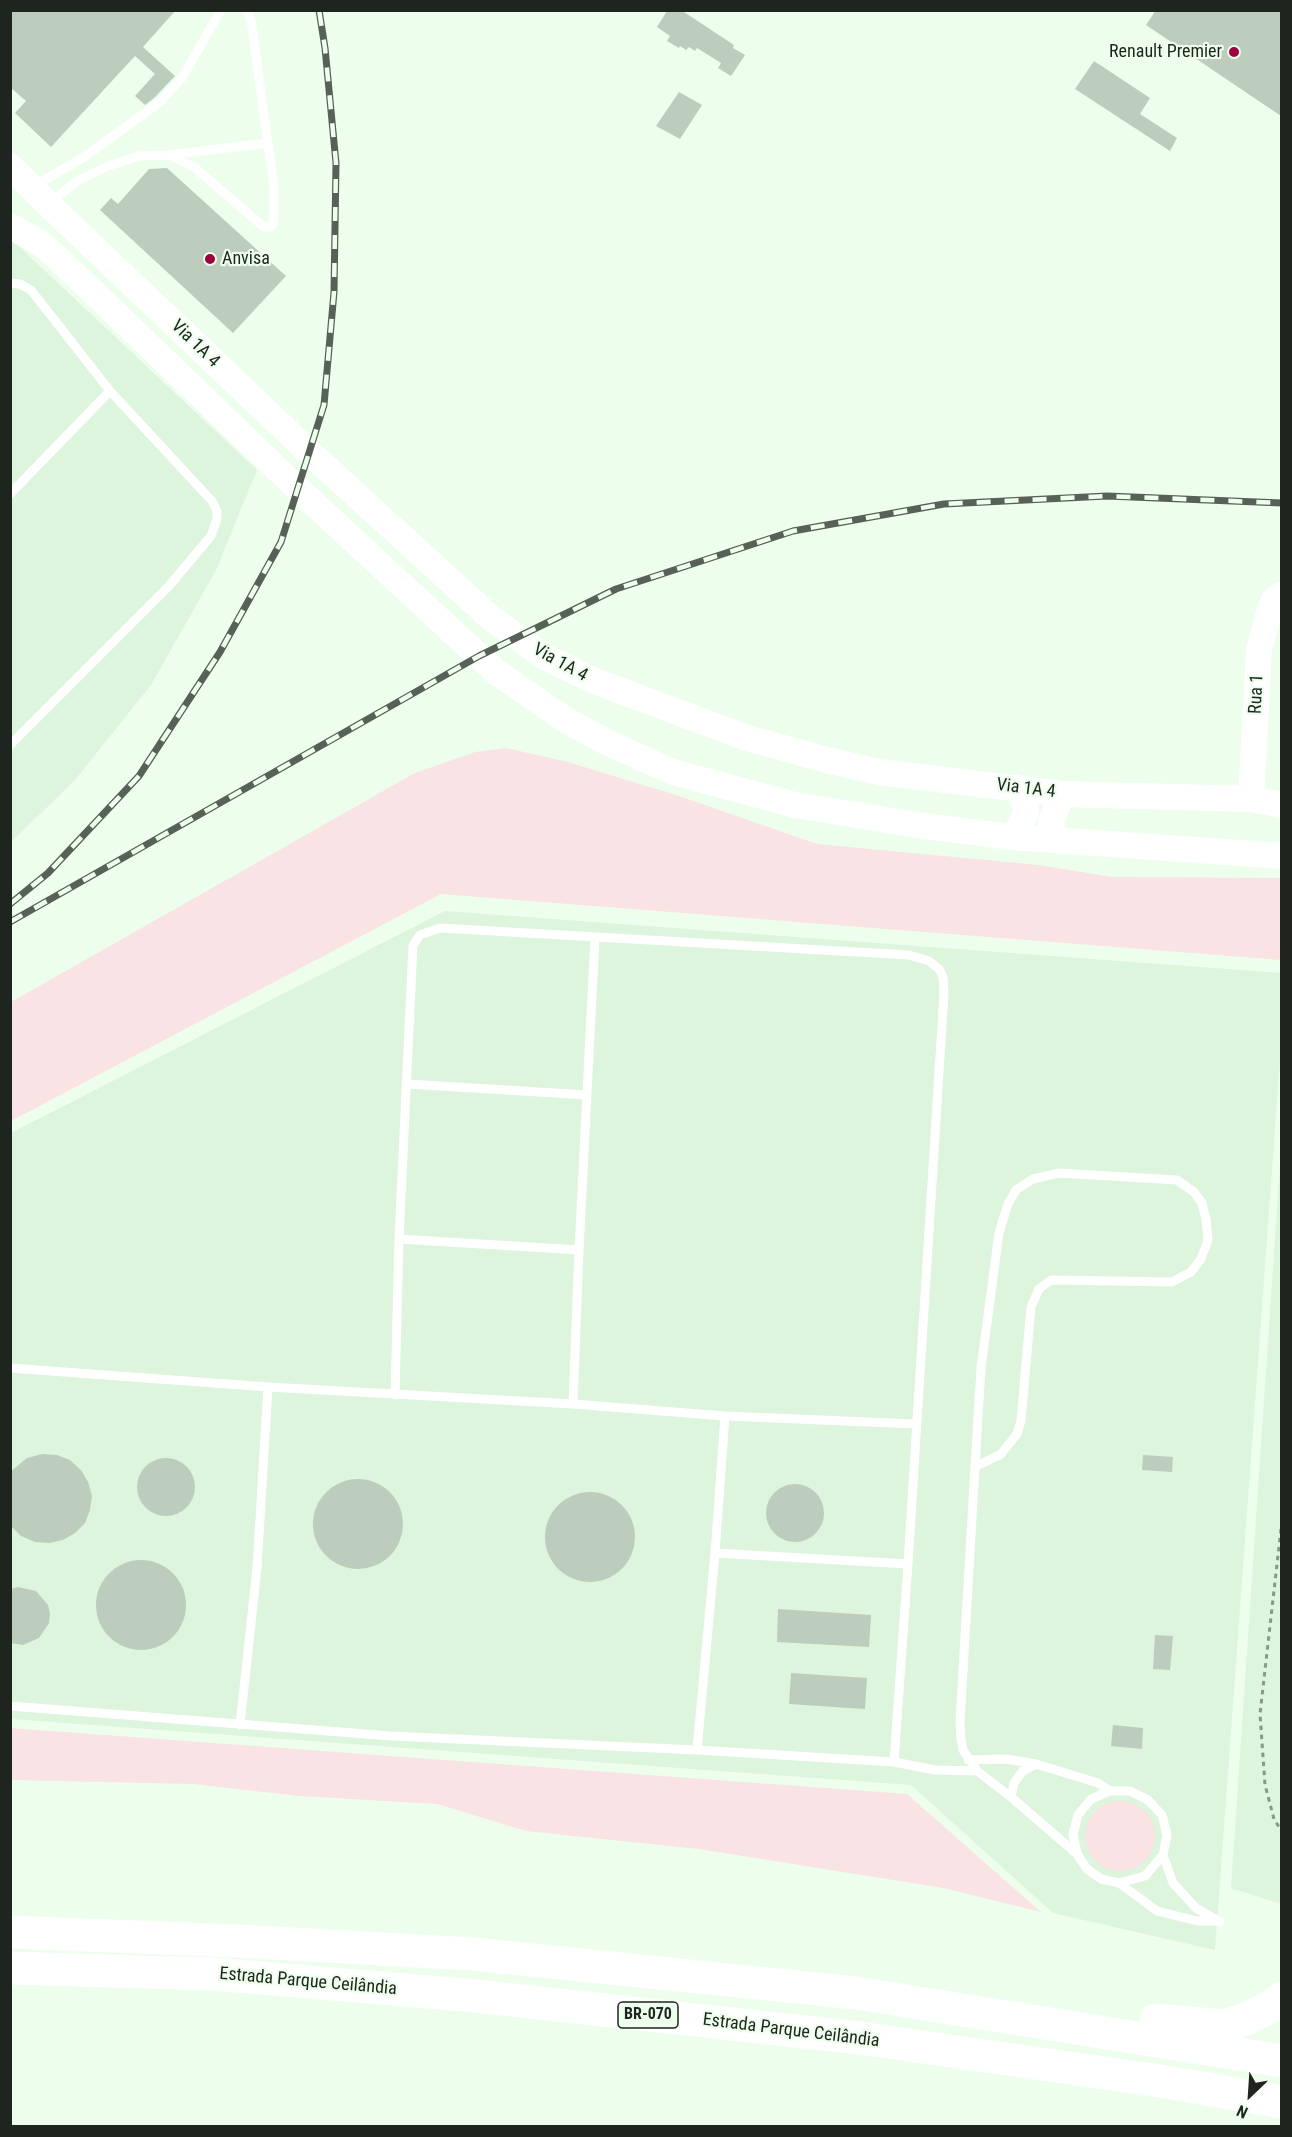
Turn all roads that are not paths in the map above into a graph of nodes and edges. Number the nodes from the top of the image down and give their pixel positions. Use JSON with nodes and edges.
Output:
{"nodes":[{"id":1,"x":221,"y":10,"type":"edge"},
{"id":2,"x":247,"y":10,"type":"edge"},
{"id":3,"x":268,"y":143,"type":"junction"},
{"id":4,"x":169,"y":155,"type":"junction"},
{"id":5,"x":10,"y":166,"type":"edge"},
{"id":6,"x":40,"y":196,"type":"junction"},
{"id":7,"x":10,"y":226,"type":"edge"},
{"id":8,"x":10,"y":283,"type":"edge"},
{"id":9,"x":110,"y":391,"type":"junction"},
{"id":10,"x":10,"y":494,"type":"edge"},
{"id":11,"x":1281,"y":595,"type":"edge"},
{"id":12,"x":10,"y":746,"type":"edge"},
{"id":13,"x":1018,"y":788,"type":"junction"},
{"id":14,"x":1062,"y":794,"type":"junction"},
{"id":15,"x":1251,"y":799,"type":"junction"},
{"id":16,"x":1281,"y":805,"type":"edge"},
{"id":17,"x":1011,"y":837,"type":"junction"},
{"id":18,"x":1058,"y":841,"type":"junction"},
{"id":19,"x":1281,"y":856,"type":"edge"},
{"id":20,"x":595,"y":937,"type":"junction"},
{"id":21,"x":407,"y":1084,"type":"junction"},
{"id":22,"x":587,"y":1095,"type":"junction"},
{"id":23,"x":399,"y":1239,"type":"junction"},
{"id":24,"x":579,"y":1250,"type":"junction"},
{"id":25,"x":10,"y":1368,"type":"edge"},
{"id":26,"x":268,"y":1387,"type":"junction"},
{"id":27,"x":394,"y":1395,"type":"junction"},
{"id":28,"x":573,"y":1404,"type":"junction"},
{"id":29,"x":725,"y":1416,"type":"junction"},
{"id":30,"x":916,"y":1424,"type":"junction"},
{"id":31,"x":975,"y":1467,"type":"junction"},
{"id":32,"x":715,"y":1553,"type":"junction"},
{"id":33,"x":908,"y":1564,"type":"junction"},
{"id":34,"x":10,"y":1706,"type":"edge"},
{"id":35,"x":240,"y":1725,"type":"junction"},
{"id":36,"x":697,"y":1750,"type":"junction"},
{"id":37,"x":968,"y":1760,"type":"junction"},
{"id":38,"x":894,"y":1762,"type":"junction"},
{"id":39,"x":1036,"y":1764,"type":"junction"},
{"id":40,"x":977,"y":1771,"type":"junction"},
{"id":41,"x":1110,"y":1791,"type":"junction"},
{"id":42,"x":1011,"y":1797,"type":"junction"},
{"id":43,"x":1077,"y":1854,"type":"junction"},
{"id":44,"x":1163,"y":1855,"type":"junction"},
{"id":45,"x":1119,"y":1883,"type":"junction"},
{"id":46,"x":10,"y":1932,"type":"edge"},
{"id":47,"x":10,"y":1968,"type":"edge"},
{"id":48,"x":856,"y":1993,"type":"junction"},
{"id":49,"x":1281,"y":1998,"type":"edge"},
{"id":50,"x":1281,"y":2061,"type":"edge"},
{"id":51,"x":1281,"y":2102,"type":"edge"}],
"edges":[{"from":1,"to":6,"type":"lane"},
{"from":2,"to":3,"type":"lane"},
{"from":3,"to":4,"type":"lane"},
{"from":3,"to":4,"type":"lane"},
{"from":4,"to":6,"type":"lane"},
{"from":5,"to":6,"type":"main road","name":"Via 1A 4"},
{"from":6,"to":13,"type":"main road","name":"Via 1A 4"},
{"from":7,"to":17,"type":"main road","name":"Via 1A 4"},
{"from":8,"to":9,"type":"lane"},
{"from":9,"to":10,"type":"lane"},
{"from":9,"to":12,"type":"lane"},
{"from":11,"to":15,"type":"main road","name":"Rua 1"},
{"from":13,"to":14,"type":"main road","name":"Via 1A 4"},
{"from":13,"to":17,"type":"main road"},
{"from":14,"to":15,"type":"main road","name":"Via 1A 4"},
{"from":14,"to":18,"type":"main road"},
{"from":15,"to":16,"type":"main road","name":"Via 1A 4"},
{"from":17,"to":18,"type":"main road","name":"Via 1A 4"},
{"from":18,"to":19,"type":"main road","name":"Via 1A 4"},
{"from":20,"to":21,"type":"lane"},
{"from":20,"to":22,"type":"lane"},
{"from":20,"to":30,"type":"lane"},
{"from":21,"to":22,"type":"lane"},
{"from":21,"to":23,"type":"lane"},
{"from":22,"to":24,"type":"lane"},
{"from":23,"to":24,"type":"lane"},
{"from":23,"to":27,"type":"lane"},
{"from":24,"to":28,"type":"lane"},
{"from":25,"to":26,"type":"lane"},
{"from":26,"to":27,"type":"lane"},
{"from":26,"to":35,"type":"lane"},
{"from":27,"to":28,"type":"lane"},
{"from":28,"to":29,"type":"lane"},
{"from":29,"to":30,"type":"lane"},
{"from":29,"to":32,"type":"lane"},
{"from":30,"to":33,"type":"lane"},
{"from":31,"to":31,"type":"lane"},
{"from":31,"to":37,"type":"lane"},
{"from":32,"to":33,"type":"lane"},
{"from":32,"to":36,"type":"lane"},
{"from":33,"to":38,"type":"lane"},
{"from":34,"to":35,"type":"lane"},
{"from":35,"to":36,"type":"lane"},
{"from":36,"to":38,"type":"lane"},
{"from":37,"to":39,"type":"lane"},
{"from":37,"to":40,"type":"lane"},
{"from":38,"to":40,"type":"lane"},
{"from":39,"to":41,"type":"lane"},
{"from":39,"to":42,"type":"lane"},
{"from":40,"to":42,"type":"lane"},
{"from":41,"to":43,"type":"lane"},
{"from":41,"to":44,"type":"lane"},
{"from":42,"to":43,"type":"lane"},
{"from":43,"to":45,"type":"lane"},
{"from":44,"to":45,"type":"lane"},
{"from":44,"to":45,"type":"lane"},
{"from":46,"to":48,"type":"highway","name":"Estrada Parque Ceilândia"},
{"from":47,"to":51,"type":"highway","name":"Estrada Parque Ceilândia","number":"BR-070"},
{"from":48,"to":49,"type":"highway"},
{"from":48,"to":50,"type":"highway","name":"Estrada Parque Ceilândia"}]}
